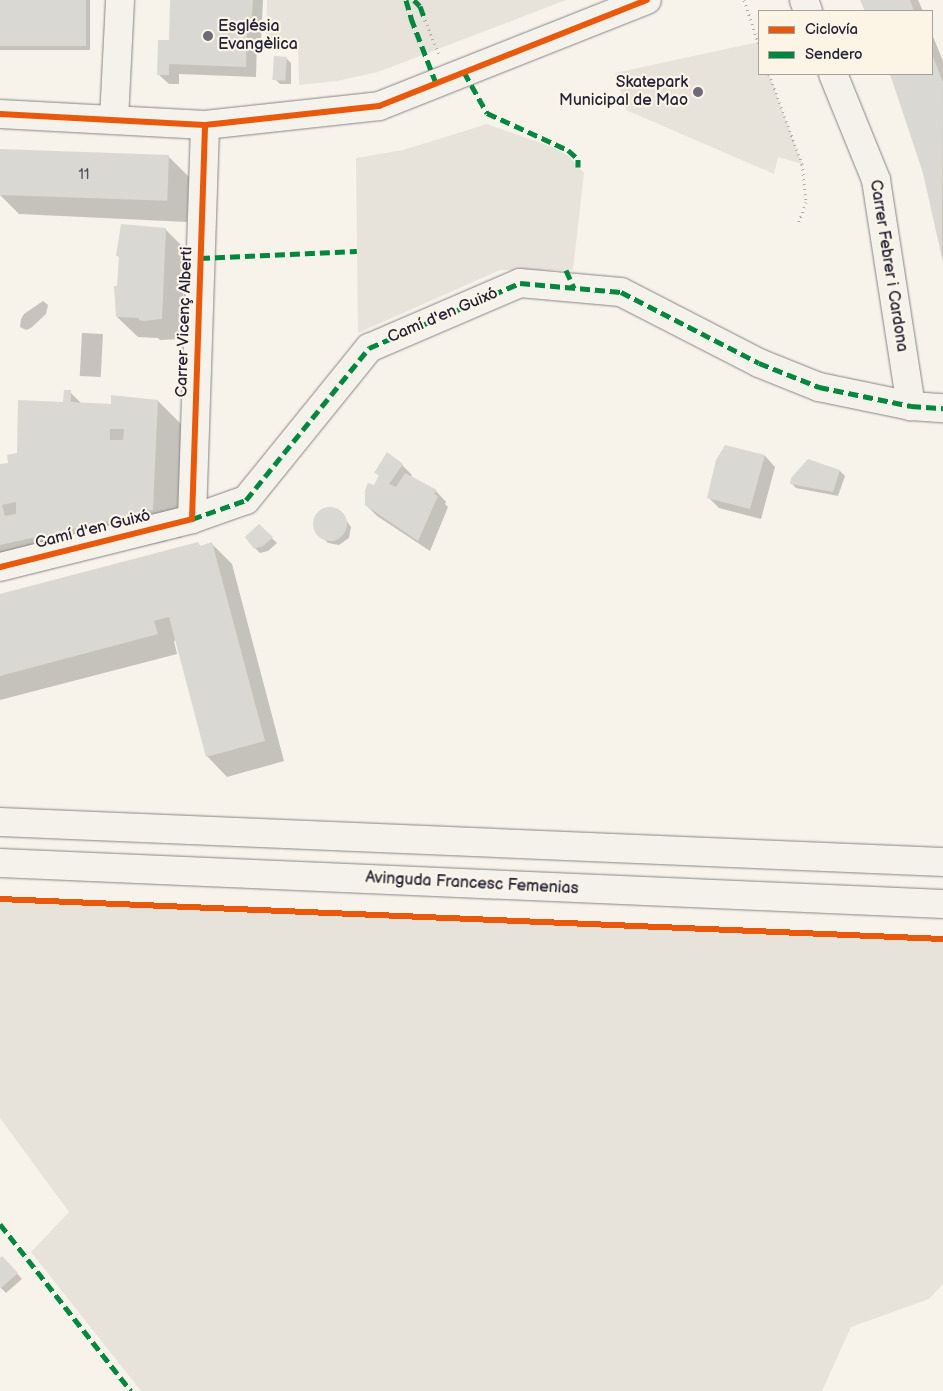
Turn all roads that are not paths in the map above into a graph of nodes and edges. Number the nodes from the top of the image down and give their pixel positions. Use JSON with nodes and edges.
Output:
{"nodes":[{"id":1,"x":120,"y":0,"type":"edge"},
{"id":2,"x":647,"y":0,"type":"edge"},
{"id":3,"x":833,"y":75,"type":"edge"},
{"id":4,"x":0,"y":114,"type":"edge"},
{"id":5,"x":114,"y":119,"type":"junction"},
{"id":6,"x":205,"y":125,"type":"junction"},
{"id":7,"x":911,"y":406,"type":"junction"},
{"id":8,"x":943,"y":408,"type":"edge"},
{"id":9,"x":192,"y":519,"type":"junction"},
{"id":10,"x":0,"y":567,"type":"edge"},
{"id":11,"x":0,"y":822,"type":"edge"},
{"id":12,"x":943,"y":862,"type":"edge"},
{"id":13,"x":0,"y":863,"type":"edge"},
{"id":14,"x":943,"y":904,"type":"edge"}],
"edges":[{"from":1,"to":5,"type":"street"},
{"from":2,"to":6,"type":"street"},
{"from":3,"to":7,"type":"street","name":"Carrer Febrer i Cardona"},
{"from":4,"to":5,"type":"street"},
{"from":5,"to":6,"type":"street"},
{"from":6,"to":9,"type":"street","name":"Carrer Vicenç Alberti"},
{"from":7,"to":8,"type":"street","name":"Camí d'en Guixó"},
{"from":7,"to":9,"type":"street","name":"Camí d'en Guixó"},
{"from":9,"to":10,"type":"street","name":"Camí d'en Guixó"},
{"from":11,"to":12,"type":"street"},
{"from":13,"to":14,"type":"street","name":"Avinguda Francesc Femenias"}]}
